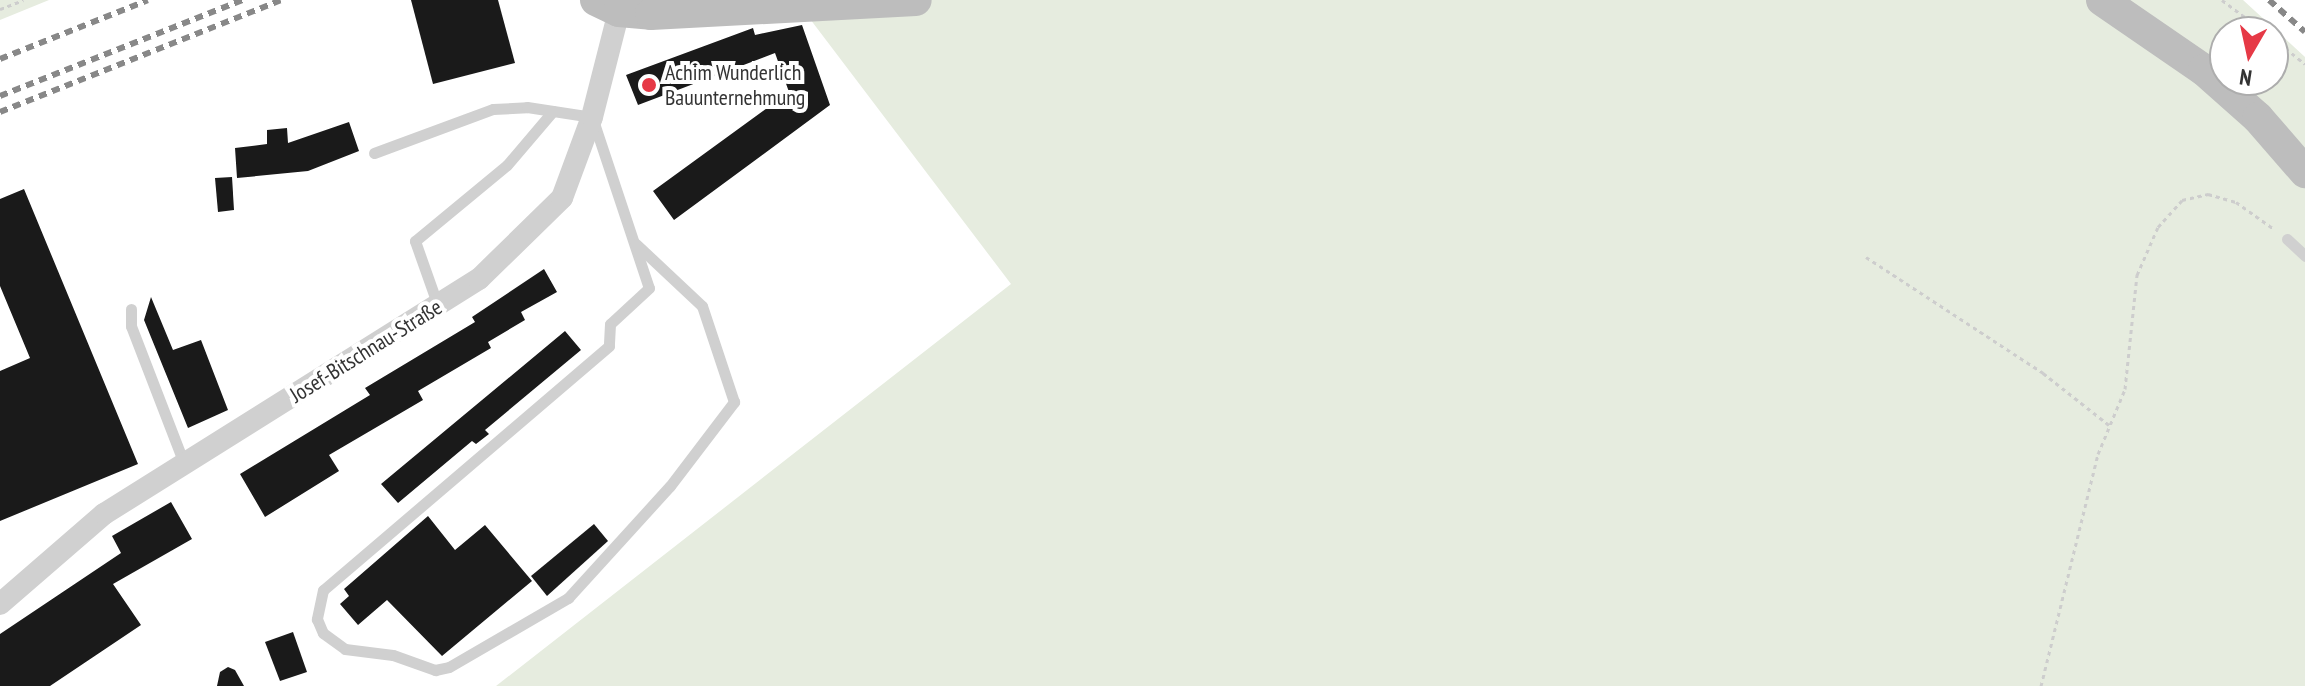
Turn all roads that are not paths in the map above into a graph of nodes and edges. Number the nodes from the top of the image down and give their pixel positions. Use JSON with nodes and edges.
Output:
{"nodes":[{"id":1,"x":916,"y":0,"type":"edge"},
{"id":2,"x":2102,"y":0,"type":"edge"},
{"id":3,"x":607,"y":5,"type":"edge"},
{"id":4,"x":553,"y":111,"type":"junction"},
{"id":5,"x":592,"y":117,"type":"junction"},
{"id":6,"x":374,"y":153,"type":"dead end"},
{"id":7,"x":2305,"y":172,"type":"edge"},
{"id":8,"x":2287,"y":239,"type":"road end"},
{"id":9,"x":636,"y":244,"type":"junction"},
{"id":10,"x":2305,"y":256,"type":"edge"},
{"id":11,"x":438,"y":306,"type":"junction"},
{"id":12,"x":131,"y":309,"type":"dead end"},
{"id":13,"x":185,"y":466,"type":"junction"},
{"id":14,"x":0,"y":604,"type":"edge"}],
"edges":[{"from":1,"to":3,"type":"street"},
{"from":2,"to":7,"type":"street"},
{"from":3,"to":5,"type":"street","name":"Josef-Bitschnau-Straße"},
{"from":4,"to":5,"type":"lane"},
{"from":4,"to":6,"type":"lane"},
{"from":4,"to":11,"type":"lane"},
{"from":5,"to":9,"type":"lane"},
{"from":5,"to":11,"type":"street","name":"Josef-Bitschnau-Straße"},
{"from":8,"to":10,"type":"lane"},
{"from":9,"to":9,"type":"lane"},
{"from":11,"to":13,"type":"street","name":"Josef-Bitschnau-Straße"},
{"from":12,"to":13,"type":"lane"},
{"from":13,"to":14,"type":"street","name":"Josef-Bitschnau-Straße"}]}
